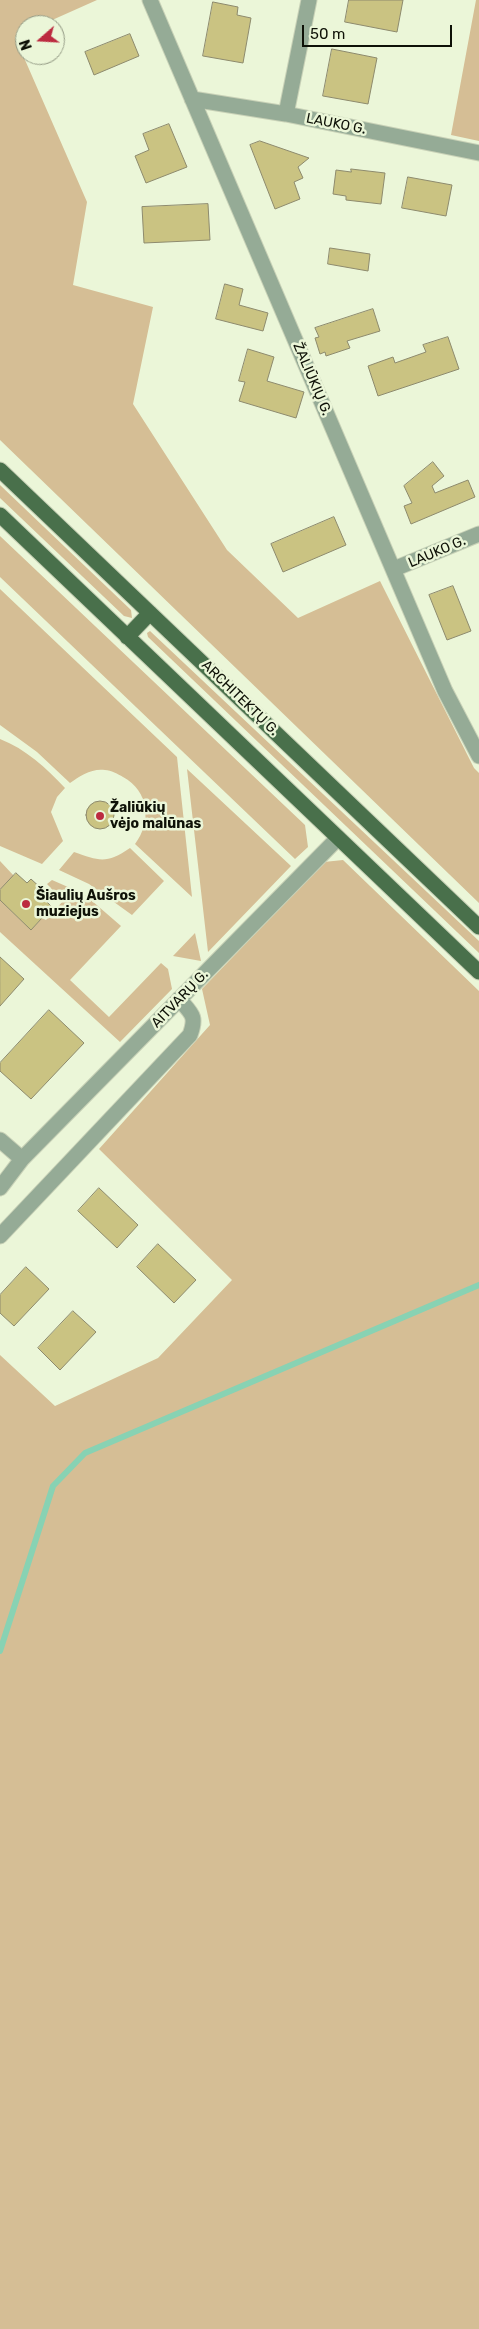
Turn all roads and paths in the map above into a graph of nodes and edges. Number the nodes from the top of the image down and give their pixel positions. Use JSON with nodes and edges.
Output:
{"nodes":[{"id":1,"x":150,"y":0,"type":"edge"},
{"id":2,"x":308,"y":0,"type":"edge"},
{"id":3,"x":192,"y":99,"type":"junction"},
{"id":4,"x":286,"y":114,"type":"junction"},
{"id":5,"x":479,"y":153,"type":"edge"},
{"id":6,"x":0,"y":470,"type":"edge"},
{"id":7,"x":0,"y":516,"type":"edge"},
{"id":8,"x":479,"y":534,"type":"edge"},
{"id":9,"x":394,"y":569,"type":"junction"},
{"id":10,"x":150,"y":612,"type":"junction"},
{"id":11,"x":127,"y":637,"type":"junction"},
{"id":12,"x":479,"y":756,"type":"edge"},
{"id":13,"x":338,"y":838,"type":"junction"},
{"id":14,"x":479,"y":927,"type":"edge"},
{"id":15,"x":479,"y":972,"type":"edge"},
{"id":16,"x":179,"y":999,"type":"junction"},
{"id":17,"x":0,"y":1140,"type":"edge"},
{"id":18,"x":22,"y":1160,"type":"junction"},
{"id":19,"x":0,"y":1188,"type":"edge"},
{"id":20,"x":0,"y":1236,"type":"edge"}],
"edges":[{"from":1,"to":3,"type":"street","name":"ŽALIŪKIŲ G."},
{"from":2,"to":4,"type":"street"},
{"from":3,"to":4,"type":"street","name":"LAUKO G."},
{"from":3,"to":9,"type":"street","name":"ŽALIŪKIŲ G."},
{"from":4,"to":5,"type":"street","name":"LAUKO G."},
{"from":6,"to":10,"type":"main road","name":"ARCHITEKTŲ G."},
{"from":7,"to":11,"type":"main road"},
{"from":8,"to":9,"type":"street","name":"LAUKO G."},
{"from":9,"to":12,"type":"street","name":"ŽALIŪKIŲ G."},
{"from":10,"to":11,"type":"main road"},
{"from":10,"to":14,"type":"main road","name":"ARCHITEKTŲ G."},
{"from":11,"to":13,"type":"main road"},
{"from":13,"to":15,"type":"main road"},
{"from":13,"to":16,"type":"street","name":"AITVARŲ G."},
{"from":16,"to":18,"type":"street","name":"AITVARŲ G."},
{"from":16,"to":20,"type":"street"},
{"from":17,"to":18,"type":"street"},
{"from":18,"to":19,"type":"street","name":"AITVARŲ G."}]}
